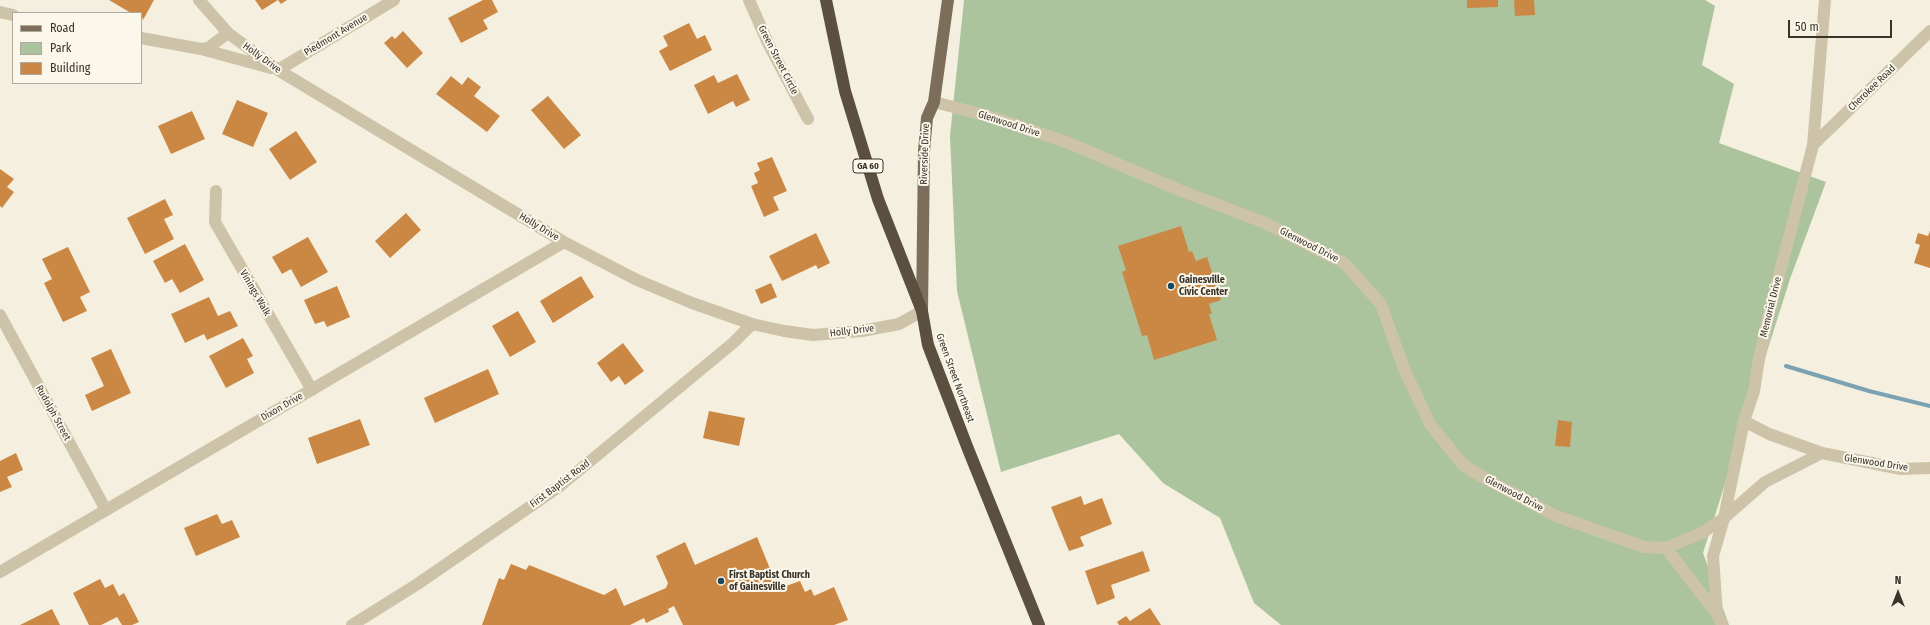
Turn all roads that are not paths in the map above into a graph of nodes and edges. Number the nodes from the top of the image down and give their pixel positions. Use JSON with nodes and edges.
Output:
{"nodes":[{"id":1,"x":199,"y":0,"type":"edge"},
{"id":2,"x":394,"y":0,"type":"edge"},
{"id":3,"x":749,"y":0,"type":"edge"},
{"id":4,"x":826,"y":0,"type":"edge"},
{"id":5,"x":948,"y":0,"type":"edge"},
{"id":6,"x":1825,"y":0,"type":"edge"},
{"id":7,"x":0,"y":12,"type":"edge"},
{"id":8,"x":12,"y":14,"type":"edge"},
{"id":9,"x":1930,"y":31,"type":"edge"},
{"id":10,"x":228,"y":33,"type":"junction"},
{"id":11,"x":142,"y":38,"type":"edge"},
{"id":12,"x":201,"y":49,"type":"junction"},
{"id":13,"x":278,"y":70,"type":"junction"},
{"id":14,"x":934,"y":102,"type":"junction"},
{"id":15,"x":808,"y":118,"type":"dead end"},
{"id":16,"x":1813,"y":145,"type":"junction"},
{"id":17,"x":216,"y":191,"type":"dead end"},
{"id":18,"x":564,"y":242,"type":"junction"},
{"id":19,"x":922,"y":311,"type":"junction"},
{"id":20,"x":0,"y":315,"type":"edge"},
{"id":21,"x":752,"y":324,"type":"junction"},
{"id":22,"x":312,"y":390,"type":"junction"},
{"id":23,"x":1744,"y":422,"type":"junction"},
{"id":24,"x":1822,"y":453,"type":"junction"},
{"id":25,"x":1930,"y":468,"type":"edge"},
{"id":26,"x":106,"y":510,"type":"junction"},
{"id":27,"x":1724,"y":518,"type":"junction"},
{"id":28,"x":1666,"y":548,"type":"junction"},
{"id":29,"x":0,"y":572,"type":"edge"},
{"id":30,"x":1717,"y":614,"type":"junction"},
{"id":31,"x":352,"y":625,"type":"edge"},
{"id":32,"x":1039,"y":625,"type":"edge"},
{"id":33,"x":1722,"y":625,"type":"edge"}],
"edges":[{"from":1,"to":10,"type":"street","name":"Holly Drive"},
{"from":2,"to":13,"type":"street","name":"Piedmont Avenue"},
{"from":3,"to":15,"type":"street","name":"Green Street Circle"},
{"from":4,"to":19,"type":"highway","name":"Green Street Northeast","number":"GA 60"},
{"from":5,"to":14,"type":"main road","name":"Riverside Drive"},
{"from":6,"to":16,"type":"street","name":"Memorial Drive"},
{"from":7,"to":8,"type":"street"},
{"from":9,"to":16,"type":"street","name":"Cherokee Road"},
{"from":10,"to":12,"type":"street"},
{"from":10,"to":13,"type":"street","name":"Holly Drive"},
{"from":11,"to":12,"type":"street"},
{"from":12,"to":13,"type":"street"},
{"from":13,"to":18,"type":"street","name":"Holly Drive"},
{"from":14,"to":19,"type":"main road","name":"Riverside Drive"},
{"from":14,"to":28,"type":"street","name":"Glenwood Drive"},
{"from":16,"to":23,"type":"street","name":"Memorial Drive"},
{"from":17,"to":22,"type":"street","name":"Vinings Walk"},
{"from":18,"to":21,"type":"street","name":"Holly Drive"},
{"from":18,"to":22,"type":"street","name":"Dixon Drive"},
{"from":19,"to":21,"type":"street","name":"Holly Drive"},
{"from":19,"to":32,"type":"highway","name":"Green Street Northeast"},
{"from":20,"to":26,"type":"street","name":"Rudolph Street"},
{"from":21,"to":31,"type":"street","name":"First Baptist Road"},
{"from":22,"to":26,"type":"street","name":"Dixon Drive"},
{"from":23,"to":24,"type":"street","name":"Glenwood Drive"},
{"from":23,"to":27,"type":"street","name":"Memorial Drive"},
{"from":24,"to":25,"type":"street","name":"Glenwood Drive"},
{"from":24,"to":27,"type":"street","name":"Glenwood Drive"},
{"from":26,"to":29,"type":"street","name":"Dixon Drive"},
{"from":27,"to":28,"type":"street","name":"Glenwood Drive"},
{"from":27,"to":30,"type":"street","name":"Memorial Drive"},
{"from":28,"to":30,"type":"street"},
{"from":30,"to":33,"type":"street"}]}
